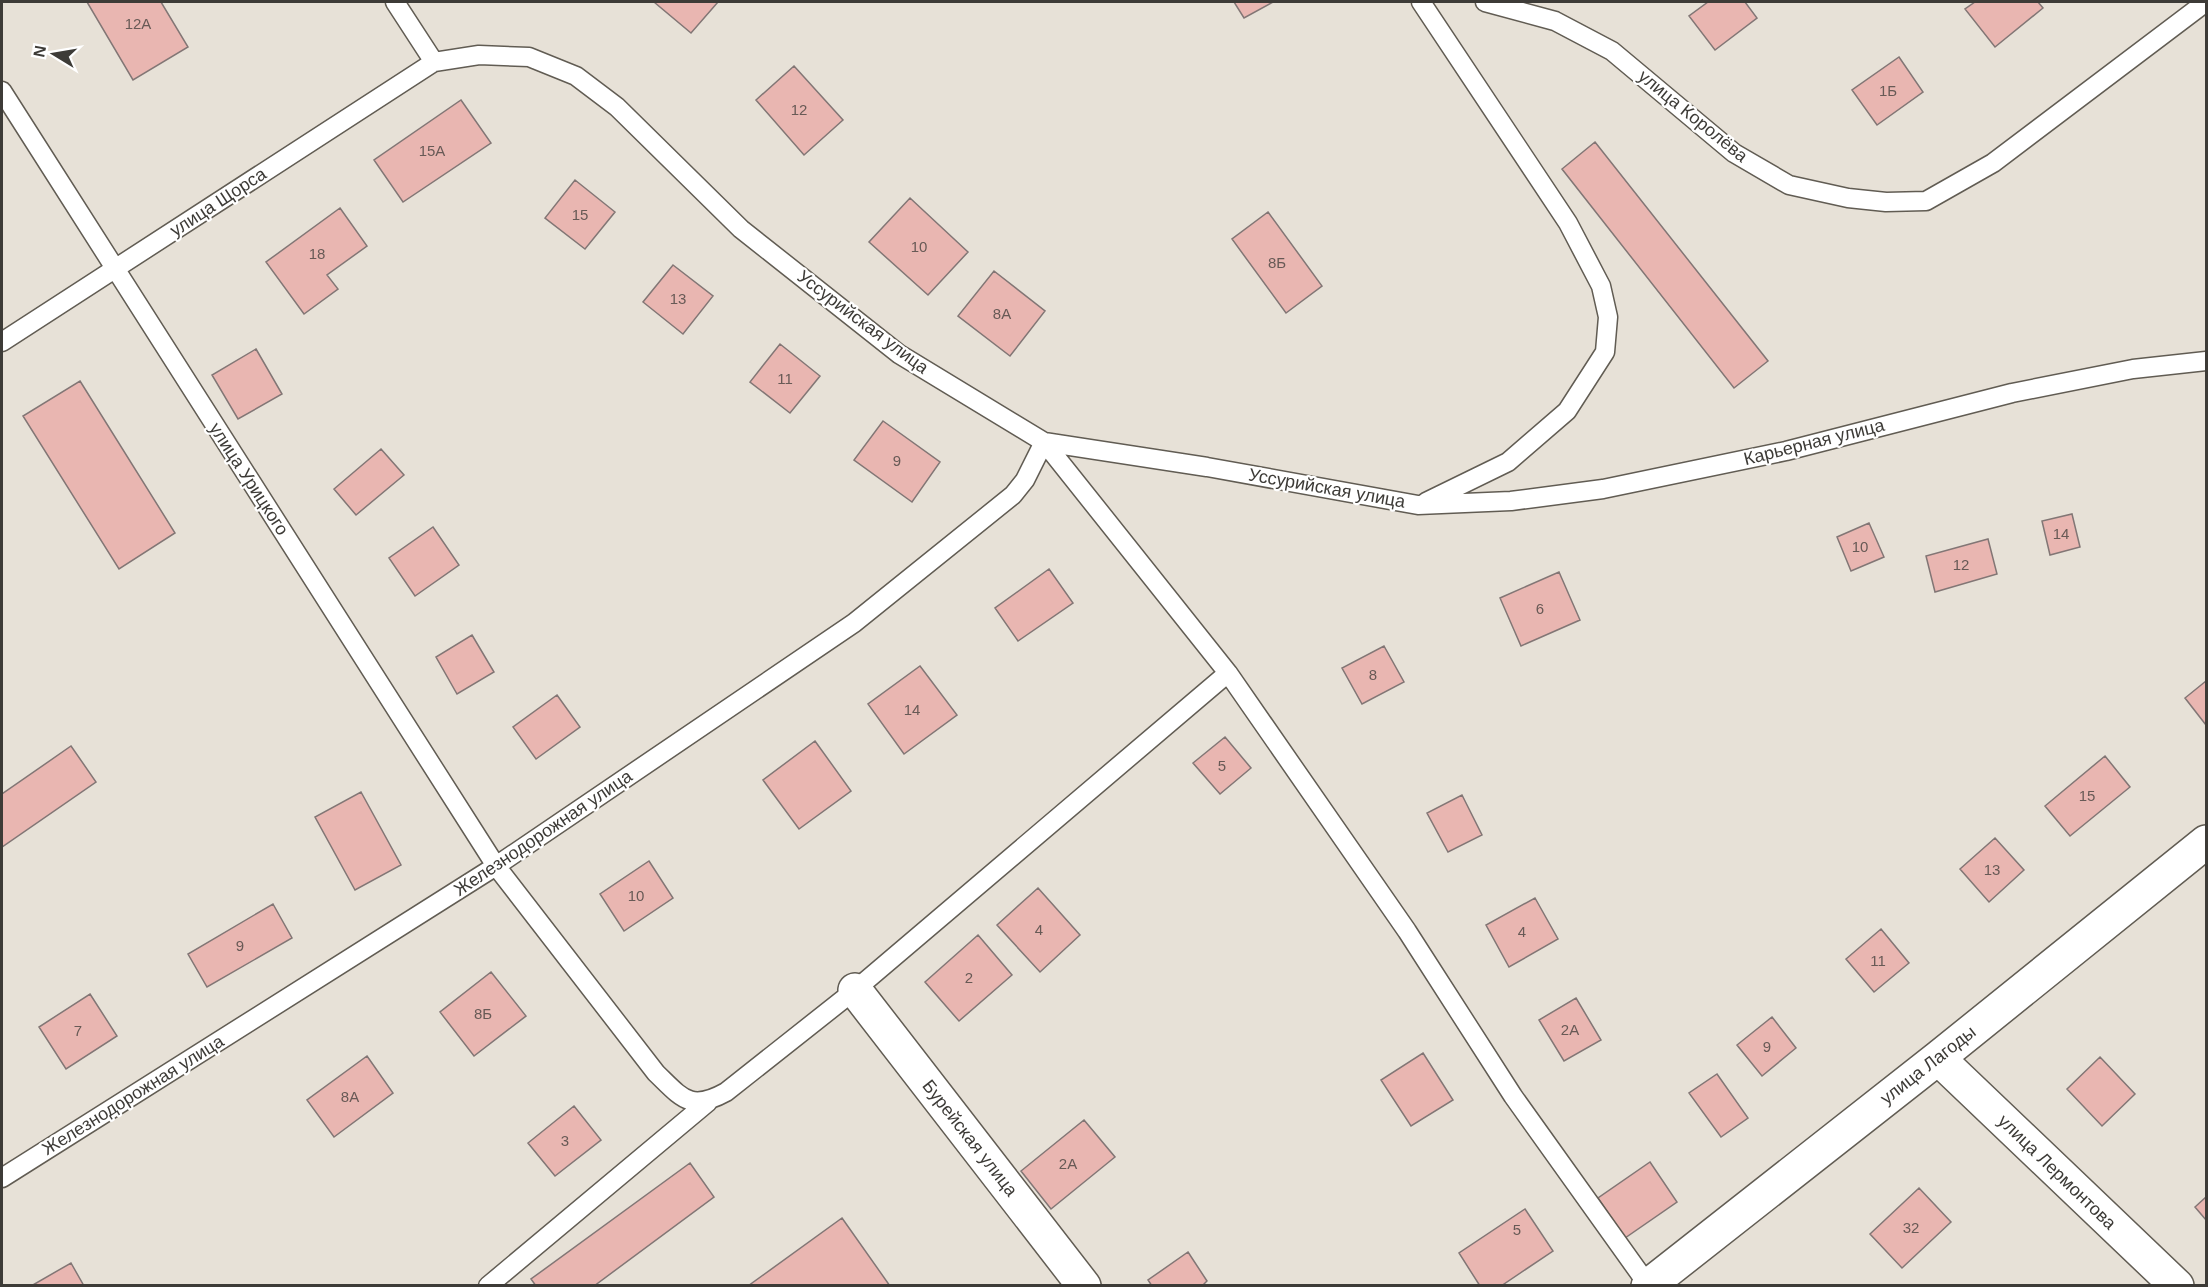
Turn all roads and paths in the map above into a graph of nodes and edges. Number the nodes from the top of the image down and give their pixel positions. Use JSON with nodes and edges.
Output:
{"nodes":[{"id":1,"x":395,"y":2,"type":"edge"},
{"id":2,"x":1420,"y":2,"type":"edge"},
{"id":3,"x":1485,"y":2,"type":"edge"},
{"id":4,"x":2206,"y":2,"type":"edge"},
{"id":5,"x":434,"y":62,"type":"junction"},
{"id":6,"x":2,"y":91,"type":"edge"},
{"id":7,"x":115,"y":268,"type":"junction"},
{"id":8,"x":2,"y":342,"type":"edge"},
{"id":9,"x":2206,"y":361,"type":"edge"},
{"id":10,"x":1044,"y":442,"type":"junction"},
{"id":11,"x":1419,"y":505,"type":"junction"},
{"id":12,"x":1228,"y":673,"type":"junction"},
{"id":13,"x":2206,"y":842,"type":"edge"},
{"id":14,"x":496,"y":866,"type":"junction"},
{"id":15,"x":855,"y":990,"type":"junction"},
{"id":16,"x":1938,"y":1058,"type":"junction"},
{"id":17,"x":708,"y":1102,"type":"junction"},
{"id":18,"x":2,"y":1178,"type":"edge"},
{"id":19,"x":1648,"y":1285,"type":"edge"},
{"id":20,"x":488,"y":1286,"type":"edge"},
{"id":21,"x":1084,"y":1286,"type":"edge"},
{"id":22,"x":2177,"y":1286,"type":"edge"}],
"edges":[{"from":1,"to":5,"type":"lane"},
{"from":2,"to":11,"type":"lane"},
{"from":3,"to":4,"type":"lane","name":"улица Королёва"},
{"from":5,"to":7,"type":"lane","name":"улица Щорса"},
{"from":5,"to":10,"type":"lane","name":"Уссурийская улица"},
{"from":6,"to":7,"type":"lane","name":"улица Урицкого"},
{"from":7,"to":8,"type":"lane","name":"улица Щорса"},
{"from":7,"to":14,"type":"lane","name":"улица Урицкого"},
{"from":9,"to":11,"type":"lane","name":"Карьерная улица"},
{"from":10,"to":11,"type":"lane","name":"Уссурийская улица"},
{"from":10,"to":12,"type":"lane"},
{"from":10,"to":14,"type":"lane","name":"Железнодорожная улица"},
{"from":12,"to":15,"type":"lane"},
{"from":12,"to":19,"type":"lane"},
{"from":13,"to":16,"type":"street","name":"улица Лагоды"},
{"from":14,"to":17,"type":"lane","name":"улица Урицкого"},
{"from":14,"to":18,"type":"lane","name":"Железнодорожная улица"},
{"from":15,"to":17,"type":"lane"},
{"from":15,"to":21,"type":"street","name":"Бурейская улица"},
{"from":16,"to":19,"type":"street","name":"улица Лагоды"},
{"from":16,"to":22,"type":"street","name":"улица Лермонтова"},
{"from":17,"to":20,"type":"lane"}]}
